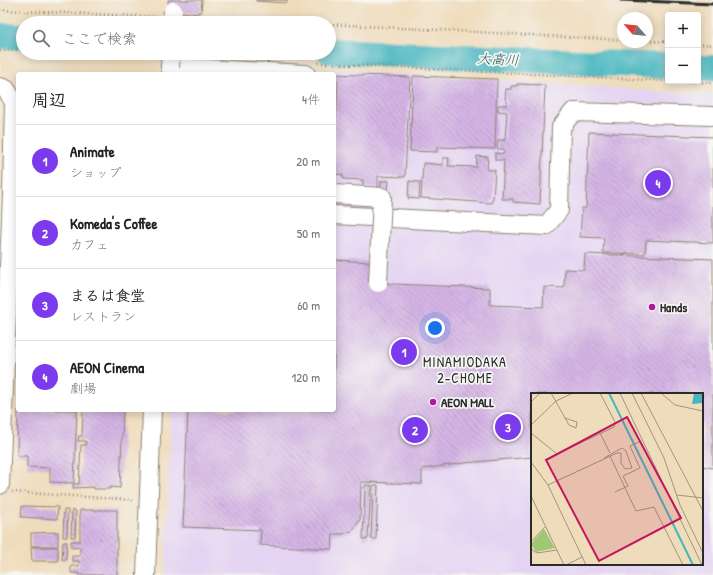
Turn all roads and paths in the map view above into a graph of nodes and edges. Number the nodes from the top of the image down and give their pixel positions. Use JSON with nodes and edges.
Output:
{"nodes":[{"id":1,"x":336,"y":24,"type":"edge"},
{"id":2,"x":617,"y":40,"type":"edge"},
{"id":3,"x":653,"y":41,"type":"edge"},
{"id":4,"x":665,"y":42,"type":"edge"},
{"id":5,"x":701,"y":44,"type":"edge"},
{"id":6,"x":713,"y":45,"type":"edge"},
{"id":7,"x":16,"y":50,"type":"edge"},
{"id":8,"x":0,"y":51,"type":"edge"},
{"id":9,"x":168,"y":60,"type":"edge"},
{"id":10,"x":310,"y":69,"type":"edge"},
{"id":11,"x":665,"y":81,"type":"edge"},
{"id":12,"x":701,"y":82,"type":"edge"},
{"id":13,"x":713,"y":83,"type":"edge"},
{"id":14,"x":0,"y":87,"type":"edge"},
{"id":15,"x":713,"y":116,"type":"edge"},
{"id":16,"x":15,"y":194,"type":"edge"},
{"id":17,"x":336,"y":194,"type":"edge"},
{"id":18,"x":336,"y":215,"type":"edge"},
{"id":19,"x":378,"y":283,"type":"dead end"},
{"id":20,"x":152,"y":412,"type":"edge"},
{"id":21,"x":4,"y":489,"type":"edge"},
{"id":22,"x":148,"y":500,"type":"junction"},
{"id":23,"x":146,"y":575,"type":"edge"}],
"edges":[{"from":1,"to":2,"type":"path"},
{"from":3,"to":4,"type":"path"},
{"from":5,"to":6,"type":"path"},
{"from":7,"to":8,"type":"path"},
{"from":9,"to":10,"type":"street","bridge":true},
{"from":10,"to":11,"type":"path"},
{"from":12,"to":13,"type":"path"},
{"from":14,"to":16,"type":"street"},
{"from":15,"to":18,"type":"street"},
{"from":16,"to":21,"type":"street"},
{"from":17,"to":19,"type":"street","bridge":true},
{"from":20,"to":22,"type":"street"},
{"from":21,"to":22,"type":"path"},
{"from":22,"to":23,"type":"street"}]}
